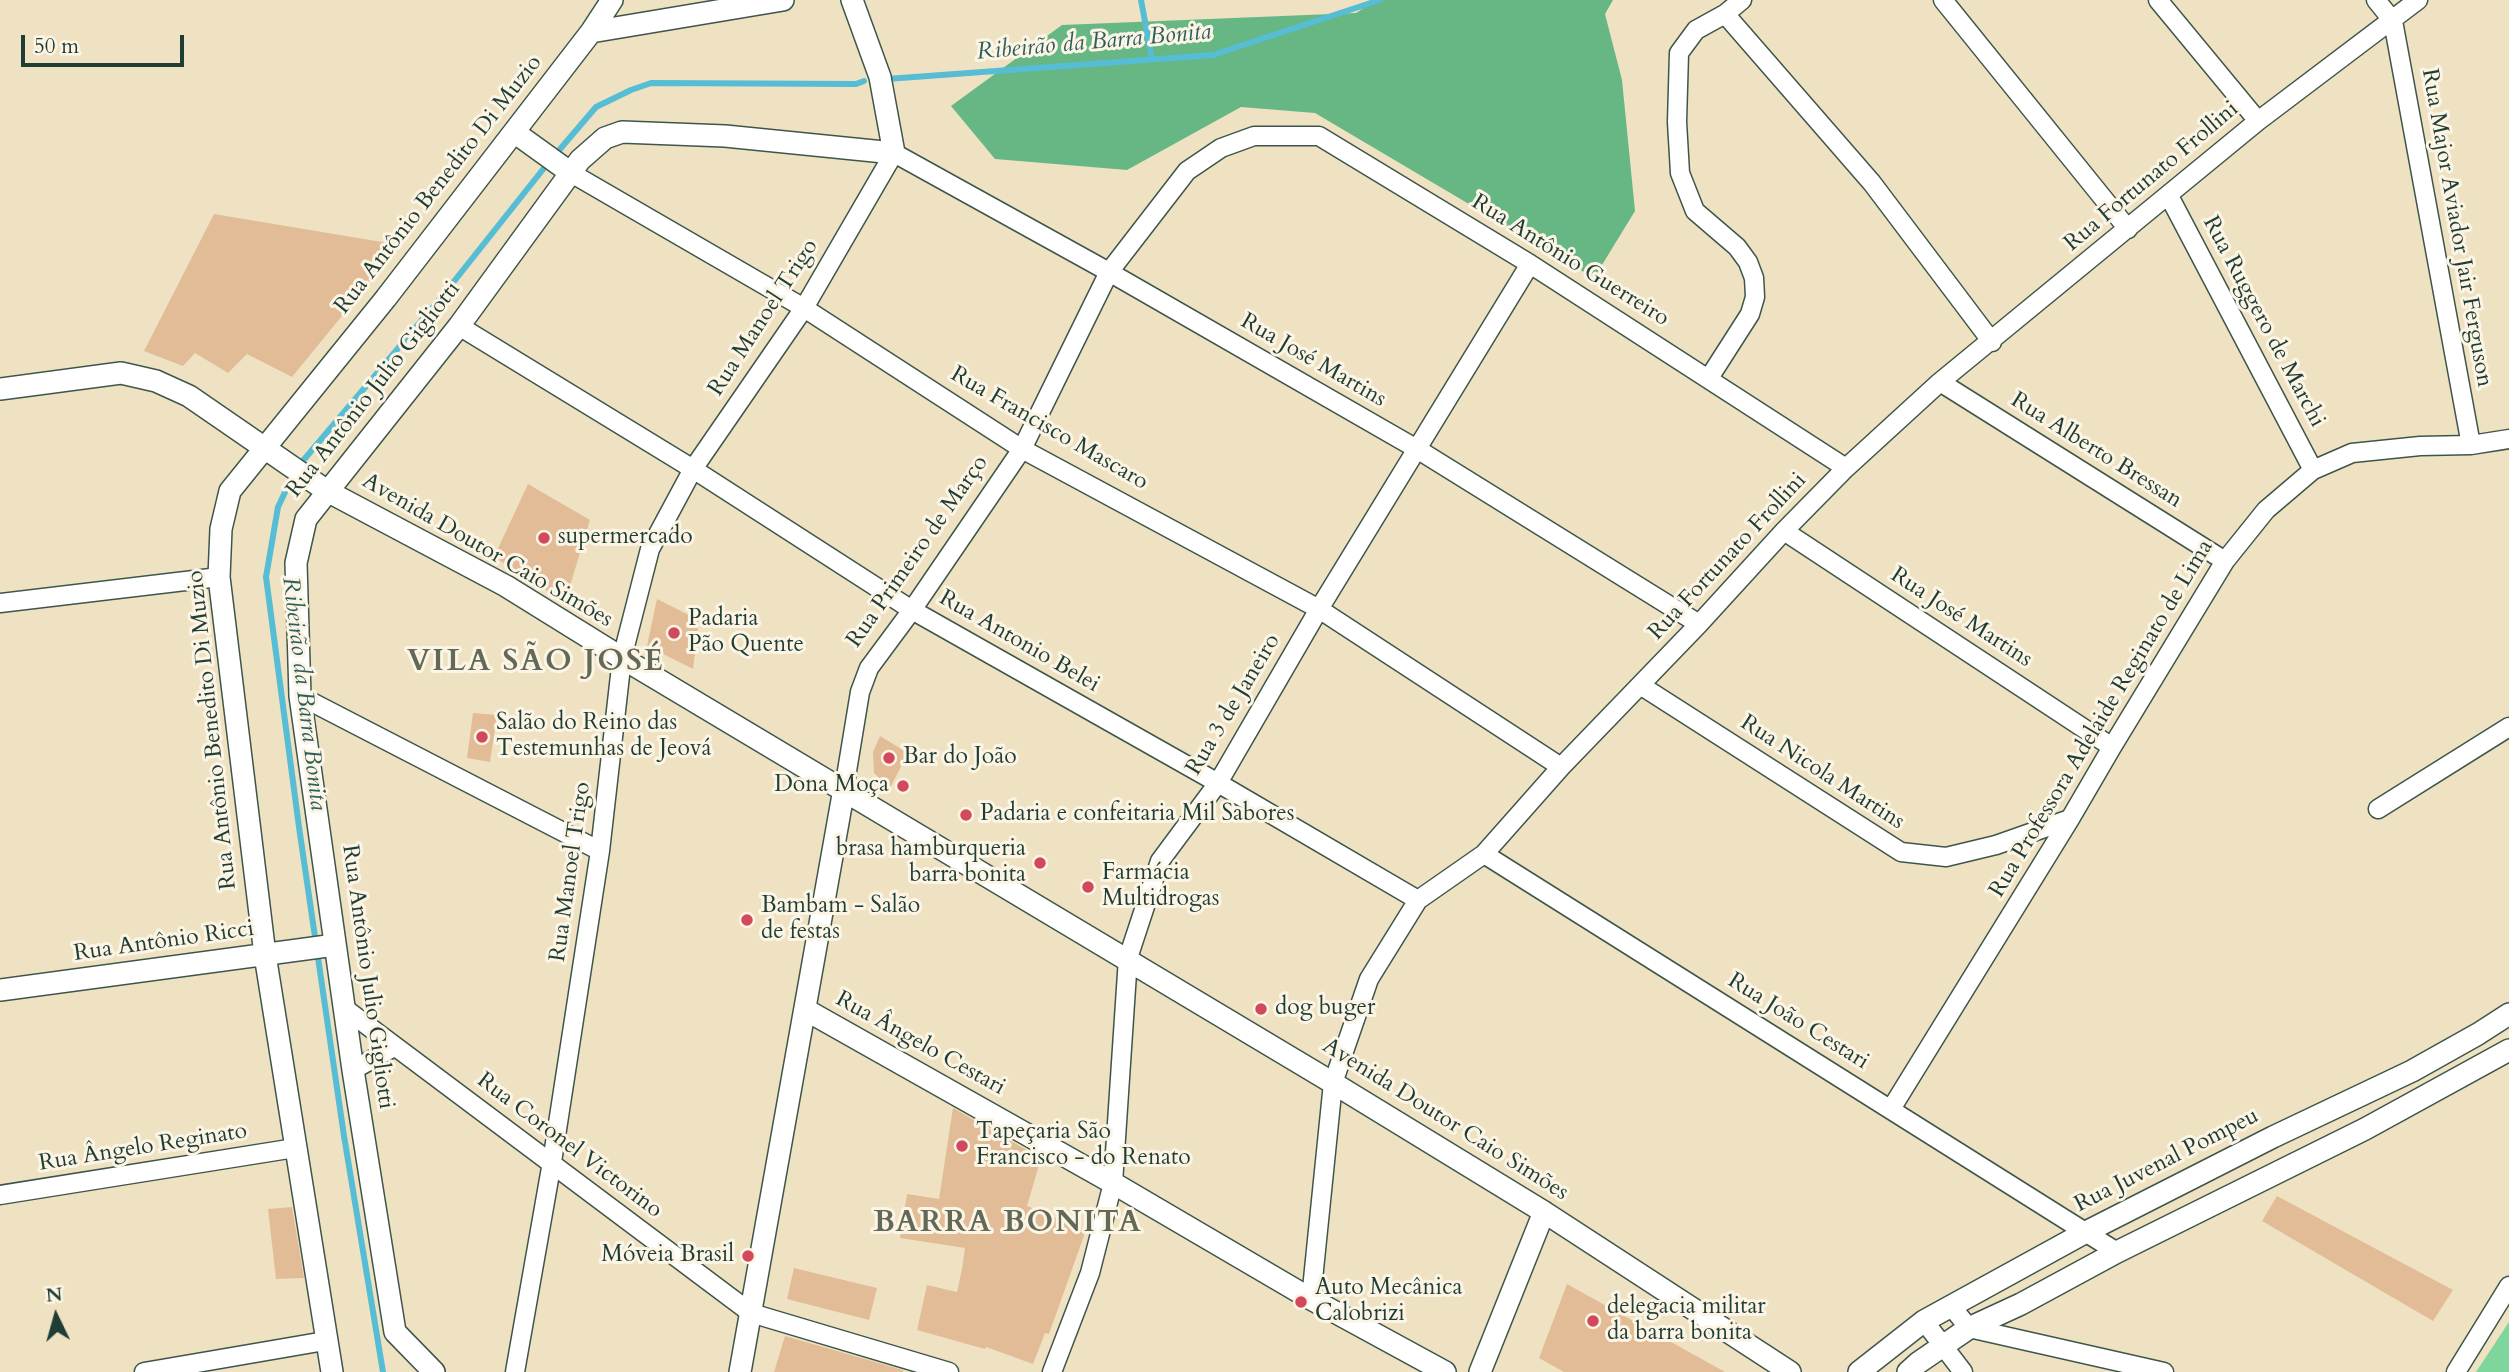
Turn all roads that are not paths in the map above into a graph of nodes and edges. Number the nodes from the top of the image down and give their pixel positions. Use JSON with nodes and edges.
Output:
{"nodes":[{"id":1,"x":612,"y":0,"type":"edge"},
{"id":2,"x":783,"y":0,"type":"edge"},
{"id":3,"x":852,"y":0,"type":"edge"},
{"id":4,"x":1742,"y":0,"type":"edge"},
{"id":5,"x":1943,"y":0,"type":"edge"},
{"id":6,"x":2158,"y":0,"type":"edge"},
{"id":7,"x":2376,"y":0,"type":"edge"},
{"id":8,"x":2418,"y":0,"type":"edge"},
{"id":9,"x":1725,"y":14,"type":"junction"},
{"id":10,"x":2393,"y":21,"type":"junction"},
{"id":11,"x":591,"y":32,"type":"junction"},
{"id":12,"x":2258,"y":121,"type":"junction"},
{"id":13,"x":517,"y":134,"type":"junction"},
{"id":14,"x":1254,"y":136,"type":"joint"},
{"id":15,"x":894,"y":153,"type":"junction"},
{"id":16,"x":564,"y":167,"type":"junction"},
{"id":17,"x":2169,"y":196,"type":"junction"},
{"id":18,"x":2128,"y":229,"type":"junction"},
{"id":19,"x":1530,"y":264,"type":"junction"},
{"id":20,"x":1109,"y":272,"type":"junction"},
{"id":21,"x":804,"y":308,"type":"junction"},
{"id":22,"x":459,"y":326,"type":"junction"},
{"id":23,"x":1993,"y":342,"type":"junction"},
{"id":24,"x":1709,"y":378,"type":"junction"},
{"id":25,"x":1940,"y":382,"type":"junction"},
{"id":26,"x":0,"y":389,"type":"edge"},
{"id":27,"x":2509,"y":439,"type":"edge"},
{"id":28,"x":2471,"y":445,"type":"junction"},
{"id":29,"x":264,"y":447,"type":"junction"},
{"id":30,"x":1021,"y":449,"type":"junction"},
{"id":31,"x":1417,"y":449,"type":"junction"},
{"id":32,"x":693,"y":468,"type":"junction"},
{"id":33,"x":1846,"y":468,"type":"junction"},
{"id":34,"x":2313,"y":470,"type":"junction"},
{"id":35,"x":327,"y":491,"type":"junction"},
{"id":36,"x":1784,"y":531,"type":"junction"},
{"id":37,"x":2225,"y":561,"type":"junction"},
{"id":38,"x":219,"y":577,"type":"junction"},
{"id":39,"x":0,"y":603,"type":"edge"},
{"id":40,"x":1319,"y":609,"type":"junction"},
{"id":41,"x":912,"y":610,"type":"junction"},
{"id":42,"x":1699,"y":624,"type":"junction"},
{"id":43,"x":622,"y":658,"type":"junction"},
{"id":44,"x":1640,"y":685,"type":"junction"},
{"id":45,"x":300,"y":696,"type":"junction"},
{"id":46,"x":2509,"y":727,"type":"edge"},
{"id":47,"x":2112,"y":747,"type":"junction"},
{"id":48,"x":1561,"y":766,"type":"junction"},
{"id":49,"x":1218,"y":783,"type":"junction"},
{"id":50,"x":844,"y":789,"type":"junction"},
{"id":51,"x":2378,"y":809,"type":"dead end"},
{"id":52,"x":2070,"y":819,"type":"junction"},
{"id":53,"x":600,"y":851,"type":"junction"},
{"id":54,"x":1484,"y":854,"type":"junction"},
{"id":55,"x":1418,"y":900,"type":"junction"},
{"id":56,"x":328,"y":946,"type":"junction"},
{"id":57,"x":274,"y":953,"type":"junction"},
{"id":58,"x":1128,"y":958,"type":"junction"},
{"id":59,"x":0,"y":990,"type":"edge"},
{"id":60,"x":344,"y":1008,"type":"junction"},
{"id":61,"x":806,"y":1010,"type":"junction"},
{"id":62,"x":2509,"y":1014,"type":"edge"},
{"id":63,"x":2478,"y":1034,"type":"junction"},
{"id":64,"x":394,"y":1047,"type":"junction"},
{"id":65,"x":2509,"y":1050,"type":"edge"},
{"id":66,"x":2490,"y":1061,"type":"junction"},
{"id":67,"x":353,"y":1070,"type":"junction"},
{"id":68,"x":1333,"y":1083,"type":"junction"},
{"id":69,"x":1891,"y":1109,"type":"junction"},
{"id":70,"x":295,"y":1148,"type":"junction"},
{"id":71,"x":552,"y":1162,"type":"junction"},
{"id":72,"x":1113,"y":1183,"type":"junction"},
{"id":73,"x":0,"y":1195,"type":"edge"},
{"id":74,"x":1544,"y":1212,"type":"junction"},
{"id":75,"x":2086,"y":1231,"type":"junction"},
{"id":76,"x":2117,"y":1252,"type":"junction"},
{"id":77,"x":2509,"y":1286,"type":"edge"},
{"id":78,"x":1311,"y":1299,"type":"junction"},
{"id":79,"x":1951,"y":1306,"type":"junction"},
{"id":80,"x":751,"y":1313,"type":"junction"},
{"id":81,"x":1924,"y":1321,"type":"junction"},
{"id":82,"x":1969,"y":1328,"type":"junction"},
{"id":83,"x":326,"y":1341,"type":"junction"},
{"id":84,"x":1944,"y":1345,"type":"junction"},
{"id":85,"x":144,"y":1372,"type":"edge"},
{"id":86,"x":332,"y":1372,"type":"edge"},
{"id":87,"x":434,"y":1372,"type":"edge"},
{"id":88,"x":515,"y":1372,"type":"edge"},
{"id":89,"x":740,"y":1372,"type":"edge"},
{"id":90,"x":949,"y":1372,"type":"edge"},
{"id":91,"x":1052,"y":1372,"type":"edge"},
{"id":92,"x":1445,"y":1372,"type":"edge"},
{"id":93,"x":1480,"y":1372,"type":"edge"},
{"id":94,"x":1790,"y":1372,"type":"edge"},
{"id":95,"x":1858,"y":1372,"type":"edge"},
{"id":96,"x":1908,"y":1372,"type":"edge"},
{"id":97,"x":1963,"y":1372,"type":"edge"},
{"id":98,"x":2164,"y":1372,"type":"edge"},
{"id":99,"x":2456,"y":1372,"type":"edge"}],
"edges":[{"from":1,"to":11,"type":"street","name":"Rua Antônio Benedito Di Muzio"},
{"from":2,"to":11,"type":"street"},
{"from":3,"to":15,"type":"street"},
{"from":4,"to":9,"type":"street"},
{"from":5,"to":18,"type":"street"},
{"from":6,"to":12,"type":"street"},
{"from":7,"to":10,"type":"street"},
{"from":8,"to":10,"type":"street","name":"Rua Fortunato Frollini"},
{"from":9,"to":23,"type":"street"},
{"from":9,"to":24,"type":"street"},
{"from":10,"to":12,"type":"street","name":"Rua Fortunato Frollini"},
{"from":10,"to":28,"type":"street","name":"Rua Major Aviador Jair Ferguson"},
{"from":11,"to":13,"type":"street","name":"Rua Antônio Benedito Di Muzio"},
{"from":12,"to":17,"type":"street","name":"Rua Fortunato Frollini"},
{"from":13,"to":16,"type":"street","name":"Rua Francisco Mascaro"},
{"from":13,"to":29,"type":"street","name":"Rua Antônio Benedito Di Muzio"},
{"from":14,"to":19,"type":"street","name":"Rua Antônio Guerreiro"},
{"from":14,"to":20,"type":"street","name":"Rua Primeiro de Março"},
{"from":15,"to":16,"type":"street","name":"Rua Antônio Julio Gigliotti"},
{"from":15,"to":20,"type":"street","name":"Rua José Martins"},
{"from":15,"to":21,"type":"street","name":"Rua Manoel Trigo"},
{"from":16,"to":21,"type":"street","name":"Rua Francisco Mascaro"},
{"from":16,"to":22,"type":"street","name":"Rua Antônio Julio Gigliotti"},
{"from":17,"to":18,"type":"street","name":"Rua Fortunato Frollini"},
{"from":17,"to":34,"type":"street","name":"Rua Ruggero de Marchi"},
{"from":18,"to":23,"type":"street","name":"Rua Fortunato Frollini"},
{"from":19,"to":24,"type":"street","name":"Rua Antônio Guerreiro"},
{"from":19,"to":31,"type":"street","name":"Rua 3 de Janeiro"},
{"from":20,"to":30,"type":"street","name":"Rua Primeiro de Março"},
{"from":20,"to":31,"type":"street","name":"Rua José Martins"},
{"from":21,"to":30,"type":"street","name":"Rua Francisco Mascaro"},
{"from":21,"to":32,"type":"street","name":"Rua Manoel Trigo"},
{"from":22,"to":32,"type":"street","name":"Rua Antonio Belei"},
{"from":22,"to":35,"type":"street","name":"Rua Antônio Julio Gigliotti"},
{"from":23,"to":25,"type":"street","name":"Rua Fortunato Frollini"},
{"from":24,"to":33,"type":"street","name":"Rua Antônio Guerreiro"},
{"from":25,"to":33,"type":"street","name":"Rua Fortunato Frollini"},
{"from":25,"to":37,"type":"street","name":"Rua Alberto Bressan"},
{"from":26,"to":29,"type":"street","name":"Avenida Doutor Caio Simões"},
{"from":27,"to":28,"type":"street","name":"Rua Professora Adelaide Reginato de Lima"},
{"from":28,"to":34,"type":"street","name":"Rua Professora Adelaide Reginato de Lima"},
{"from":29,"to":35,"type":"street","name":"Avenida Doutor Caio Simões"},
{"from":29,"to":38,"type":"street","name":"Rua Antônio Benedito Di Muzio"},
{"from":30,"to":40,"type":"street","name":"Rua Francisco Mascaro"},
{"from":30,"to":41,"type":"street","name":"Rua Primeiro de Março"},
{"from":31,"to":40,"type":"street","name":"Rua 3 de Janeiro"},
{"from":31,"to":42,"type":"street","name":"Rua José Martins"},
{"from":32,"to":41,"type":"street","name":"Rua Antonio Belei"},
{"from":32,"to":43,"type":"street","name":"Rua Manoel Trigo"},
{"from":33,"to":36,"type":"street","name":"Rua Fortunato Frollini"},
{"from":34,"to":37,"type":"street","name":"Rua Professora Adelaide Reginato de Lima"},
{"from":35,"to":43,"type":"street","name":"Avenida Doutor Caio Simões"},
{"from":35,"to":45,"type":"street","name":"Rua Antônio Julio Gigliotti"},
{"from":36,"to":42,"type":"street","name":"Rua Fortunato Frollini"},
{"from":36,"to":47,"type":"street","name":"Rua José Martins"},
{"from":37,"to":47,"type":"street","name":"Rua Professora Adelaide Reginato de Lima"},
{"from":38,"to":39,"type":"street"},
{"from":38,"to":57,"type":"street","name":"Rua Antônio Benedito Di Muzio"},
{"from":40,"to":48,"type":"street","name":"Rua Francisco Mascaro"},
{"from":40,"to":49,"type":"street","name":"Rua 3 de Janeiro"},
{"from":41,"to":49,"type":"street","name":"Rua Antonio Belei"},
{"from":41,"to":50,"type":"street","name":"Rua Primeiro de Março"},
{"from":42,"to":44,"type":"street","name":"Rua Fortunato Frollini"},
{"from":43,"to":50,"type":"street","name":"Avenida Doutor Caio Simões"},
{"from":43,"to":53,"type":"street","name":"Rua Manoel Trigo"},
{"from":44,"to":48,"type":"street","name":"Rua Fortunato Frollini"},
{"from":44,"to":52,"type":"street","name":"Rua Nicola Martins"},
{"from":45,"to":53,"type":"street"},
{"from":45,"to":56,"type":"street","name":"Rua Antônio Julio Gigliotti"},
{"from":46,"to":51,"type":"street"},
{"from":47,"to":52,"type":"street","name":"Rua Professora Adelaide Reginato de Lima"},
{"from":48,"to":54,"type":"street","name":"Rua Fortunato Frollini"},
{"from":49,"to":55,"type":"street","name":"Rua Antonio Belei"},
{"from":49,"to":58,"type":"street","name":"Rua 3 de Janeiro"},
{"from":50,"to":58,"type":"street","name":"Avenida Doutor Caio Simões"},
{"from":50,"to":61,"type":"street","name":"Rua Primeiro de Março"},
{"from":52,"to":69,"type":"street","name":"Rua Professora Adelaide Reginato de Lima"},
{"from":53,"to":71,"type":"street","name":"Rua Manoel Trigo"},
{"from":54,"to":55,"type":"street","name":"Rua Fortunato Frollini"},
{"from":54,"to":69,"type":"street","name":"Rua João Cestari"},
{"from":55,"to":68,"type":"street","name":"Rua Fortunato Frollini"},
{"from":56,"to":57,"type":"street","name":"Rua Antônio Ricci"},
{"from":56,"to":60,"type":"street","name":"Rua Antônio Julio Gigliotti"},
{"from":57,"to":59,"type":"street","name":"Rua Antônio Ricci"},
{"from":57,"to":70,"type":"street","name":"Rua Antônio Benedito Di Muzio"},
{"from":58,"to":68,"type":"street","name":"Avenida Doutor Caio Simões"},
{"from":58,"to":72,"type":"street","name":"Rua 3 de Janeiro"},
{"from":60,"to":64,"type":"street","name":"Rua Coronel Victorino"},
{"from":60,"to":67,"type":"street","name":"Rua Antônio Julio Gigliotti"},
{"from":61,"to":72,"type":"street","name":"Rua Ângelo Cestari"},
{"from":61,"to":80,"type":"street","name":"Rua Primeiro de Março"},
{"from":62,"to":63,"type":"street","name":"Rua Juvenal Pompeu"},
{"from":63,"to":66,"type":"street"},
{"from":63,"to":75,"type":"street","name":"Rua Juvenal Pompeu"},
{"from":64,"to":67,"type":"street"},
{"from":64,"to":71,"type":"street","name":"Rua Coronel Victorino"},
{"from":65,"to":66,"type":"street"},
{"from":66,"to":76,"type":"street"},
{"from":67,"to":87,"type":"street","name":"Rua Antônio Julio Gigliotti"},
{"from":68,"to":74,"type":"street","name":"Avenida Doutor Caio Simões"},
{"from":68,"to":78,"type":"street","name":"Rua Fortunato Frollini"},
{"from":69,"to":75,"type":"street","name":"Rua João Cestari"},
{"from":70,"to":73,"type":"street","name":"Rua Ângelo Reginato"},
{"from":70,"to":83,"type":"street","name":"Rua Antônio Benedito Di Muzio"},
{"from":71,"to":80,"type":"street","name":"Rua Coronel Victorino"},
{"from":71,"to":88,"type":"street","name":"Rua Manoel Trigo"},
{"from":72,"to":78,"type":"street","name":"Rua Ângelo Cestari"},
{"from":72,"to":91,"type":"street","name":"Rua 3 de Janeiro"},
{"from":74,"to":93,"type":"street"},
{"from":74,"to":94,"type":"street","name":"Avenida Doutor Caio Simões"},
{"from":75,"to":76,"type":"street","name":"Rua João Cestari"},
{"from":75,"to":79,"type":"street","name":"Rua Juvenal Pompeu"},
{"from":76,"to":82,"type":"street"},
{"from":77,"to":99,"type":"street"},
{"from":78,"to":92,"type":"street","name":"Rua Ângelo Cestari"},
{"from":79,"to":81,"type":"street","name":"Rua Juvenal Pompeu"},
{"from":79,"to":82,"type":"street"},
{"from":80,"to":89,"type":"street","name":"Rua Primeiro de Março"},
{"from":80,"to":90,"type":"street","name":"Rua Coronel Victorino"},
{"from":81,"to":84,"type":"street"},
{"from":81,"to":95,"type":"street","name":"Rua Juvenal Pompeu"},
{"from":82,"to":84,"type":"street"},
{"from":82,"to":98,"type":"street"},
{"from":83,"to":85,"type":"street"},
{"from":83,"to":86,"type":"street","name":"Rua Antônio Benedito Di Muzio"},
{"from":84,"to":96,"type":"street"},
{"from":84,"to":97,"type":"street"}]}
